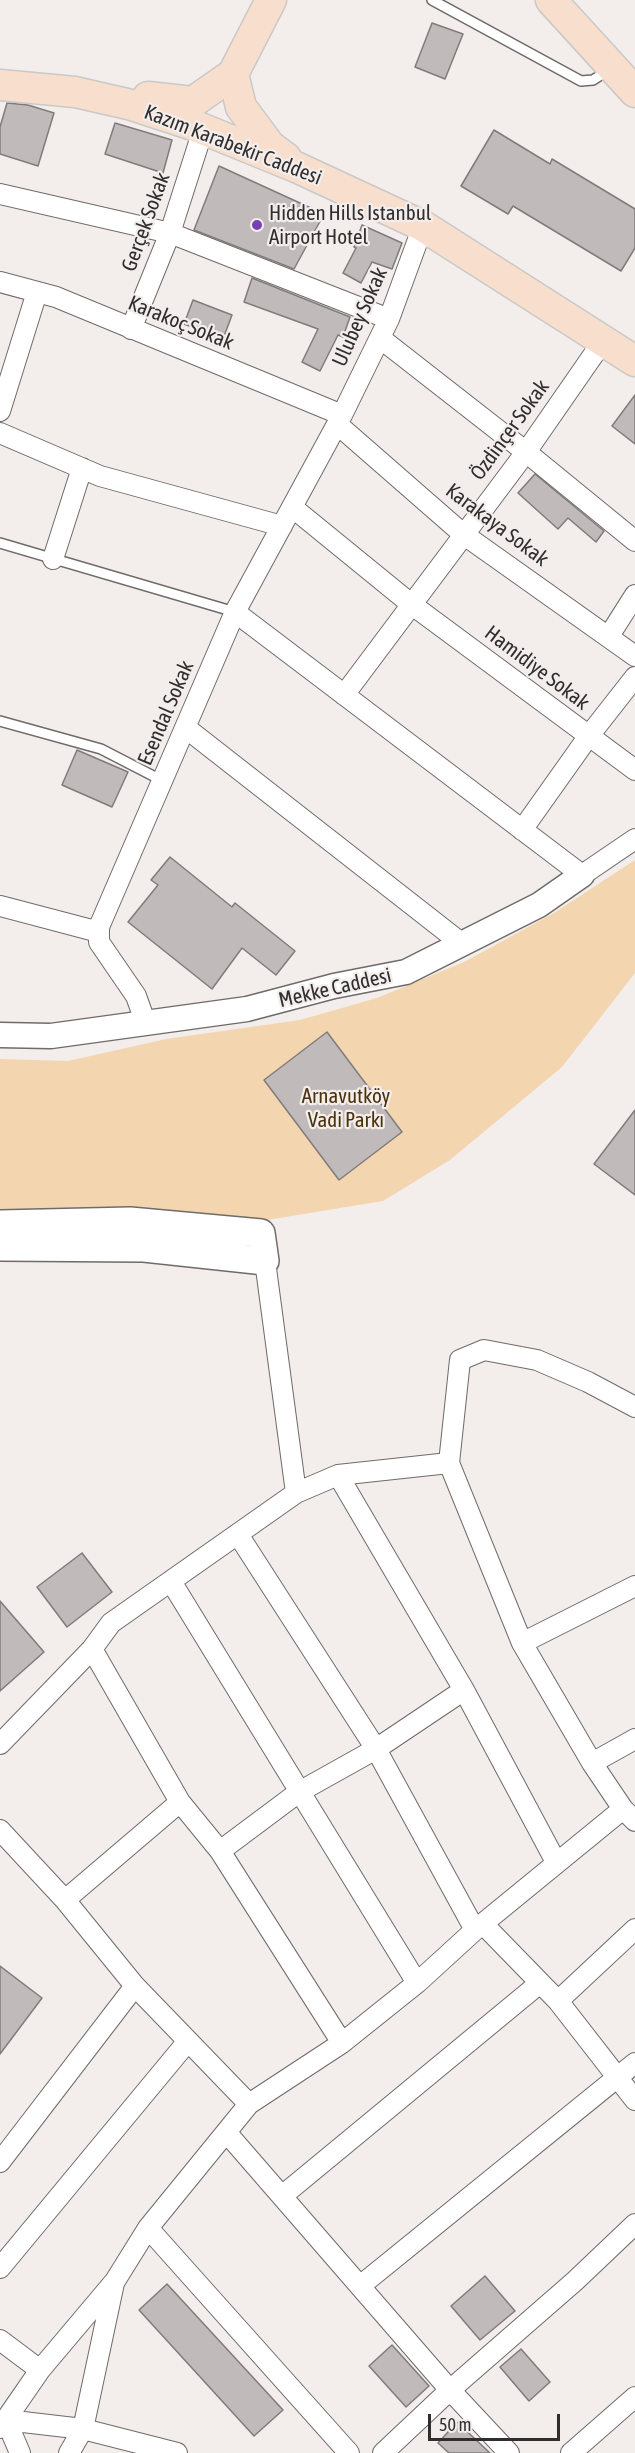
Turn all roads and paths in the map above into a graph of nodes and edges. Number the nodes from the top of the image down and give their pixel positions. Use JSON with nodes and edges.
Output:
{"nodes":[{"id":1,"x":271,"y":0,"type":"edge"},
{"id":2,"x":432,"y":0,"type":"edge"},
{"id":3,"x":551,"y":0,"type":"edge"},
{"id":4,"x":0,"y":68,"type":"edge"},
{"id":5,"x":613,"y":68,"type":"junction"},
{"id":6,"x":233,"y":74,"type":"junction"},
{"id":7,"x":0,"y":85,"type":"edge"},
{"id":8,"x":635,"y":92,"type":"edge"},
{"id":9,"x":203,"y":130,"type":"junction"},
{"id":10,"x":296,"y":167,"type":"junction"},
{"id":11,"x":0,"y":194,"type":"edge"},
{"id":12,"x":423,"y":226,"type":"junction"},
{"id":13,"x":170,"y":233,"type":"junction"},
{"id":14,"x":0,"y":282,"type":"edge"},
{"id":15,"x":38,"y":292,"type":"junction"},
{"id":16,"x":389,"y":319,"type":"junction"},
{"id":17,"x":131,"y":329,"type":"junction"},
{"id":18,"x":380,"y":338,"type":"junction"},
{"id":19,"x":603,"y":340,"type":"junction"},
{"id":20,"x":635,"y":361,"type":"edge"},
{"id":21,"x":0,"y":411,"type":"edge"},
{"id":22,"x":339,"y":420,"type":"junction"},
{"id":23,"x":0,"y":433,"type":"edge"},
{"id":24,"x":526,"y":452,"type":"junction"},
{"id":25,"x":82,"y":468,"type":"junction"},
{"id":26,"x":292,"y":507,"type":"junction"},
{"id":27,"x":282,"y":526,"type":"junction"},
{"id":28,"x":463,"y":534,"type":"junction"},
{"id":29,"x":635,"y":541,"type":"edge"},
{"id":30,"x":0,"y":543,"type":"edge"},
{"id":31,"x":52,"y":559,"type":"junction"},
{"id":32,"x":635,"y":595,"type":"edge"},
{"id":33,"x":411,"y":604,"type":"junction"},
{"id":34,"x":235,"y":612,"type":"junction"},
{"id":35,"x":609,"y":636,"type":"junction"},
{"id":36,"x":635,"y":656,"type":"edge"},
{"id":37,"x":635,"y":677,"type":"edge"},
{"id":38,"x":345,"y":695,"type":"junction"},
{"id":39,"x":0,"y":721,"type":"edge"},
{"id":40,"x":186,"y":728,"type":"junction"},
{"id":41,"x":588,"y":737,"type":"junction"},
{"id":42,"x":635,"y":770,"type":"edge"},
{"id":43,"x":163,"y":781,"type":"junction"},
{"id":44,"x":522,"y":830,"type":"junction"},
{"id":45,"x":635,"y":838,"type":"edge"},
{"id":46,"x":582,"y":875,"type":"junction"},
{"id":47,"x":0,"y":906,"type":"edge"},
{"id":48,"x":99,"y":932,"type":"junction"},
{"id":49,"x":461,"y":943,"type":"junction"},
{"id":50,"x":146,"y":1024,"type":"junction"},
{"id":51,"x":0,"y":1035,"type":"edge"},
{"id":52,"x":0,"y":1224,"type":"edge"},
{"id":53,"x":0,"y":1247,"type":"edge"},
{"id":54,"x":265,"y":1261,"type":"junction"},
{"id":55,"x":635,"y":1407,"type":"edge"},
{"id":56,"x":449,"y":1463,"type":"junction"},
{"id":57,"x":338,"y":1475,"type":"junction"},
{"id":58,"x":296,"y":1493,"type":"junction"},
{"id":59,"x":239,"y":1536,"type":"junction"},
{"id":60,"x":172,"y":1582,"type":"junction"},
{"id":61,"x":635,"y":1586,"type":"edge"},
{"id":62,"x":522,"y":1643,"type":"junction"},
{"id":63,"x":92,"y":1649,"type":"junction"},
{"id":64,"x":464,"y":1690,"type":"junction"},
{"id":65,"x":635,"y":1739,"type":"edge"},
{"id":66,"x":0,"y":1744,"type":"edge"},
{"id":67,"x":376,"y":1749,"type":"junction"},
{"id":68,"x":592,"y":1763,"type":"junction"},
{"id":69,"x":299,"y":1792,"type":"junction"},
{"id":70,"x":180,"y":1802,"type":"junction"},
{"id":71,"x":629,"y":1815,"type":"edge"},
{"id":72,"x":0,"y":1830,"type":"edge"},
{"id":73,"x":220,"y":1851,"type":"junction"},
{"id":74,"x":556,"y":1862,"type":"junction"},
{"id":75,"x":65,"y":1900,"type":"junction"},
{"id":76,"x":479,"y":1927,"type":"junction"},
{"id":77,"x":635,"y":1929,"type":"edge"},
{"id":78,"x":417,"y":1983,"type":"junction"},
{"id":79,"x":540,"y":1983,"type":"junction"},
{"id":80,"x":135,"y":1986,"type":"junction"},
{"id":81,"x":558,"y":2001,"type":"junction"},
{"id":82,"x":188,"y":2042,"type":"junction"},
{"id":83,"x":342,"y":2043,"type":"junction"},
{"id":84,"x":635,"y":2063,"type":"edge"},
{"id":85,"x":617,"y":2079,"type":"junction"},
{"id":86,"x":635,"y":2100,"type":"edge"},
{"id":87,"x":249,"y":2104,"type":"junction"},
{"id":88,"x":226,"y":2133,"type":"junction"},
{"id":89,"x":0,"y":2162,"type":"edge"},
{"id":90,"x":282,"y":2196,"type":"junction"},
{"id":91,"x":635,"y":2224,"type":"edge"},
{"id":92,"x":148,"y":2228,"type":"junction"},
{"id":93,"x":0,"y":2268,"type":"edge"},
{"id":94,"x":115,"y":2281,"type":"junction"},
{"id":95,"x":360,"y":2286,"type":"junction"},
{"id":96,"x":0,"y":2340,"type":"edge"},
{"id":97,"x":40,"y":2370,"type":"junction"},
{"id":98,"x":450,"y":2390,"type":"junction"},
{"id":99,"x":635,"y":2397,"type":"edge"},
{"id":100,"x":3,"y":2424,"type":"edge"},
{"id":101,"x":83,"y":2429,"type":"junction"},
{"id":102,"x":20,"y":2453,"type":"edge"},
{"id":103,"x":69,"y":2453,"type":"edge"},
{"id":104,"x":177,"y":2453,"type":"edge"},
{"id":105,"x":349,"y":2453,"type":"edge"},
{"id":106,"x":383,"y":2453,"type":"edge"},
{"id":107,"x":509,"y":2453,"type":"edge"},
{"id":108,"x":571,"y":2453,"type":"edge"}],
"edges":[{"from":1,"to":6,"type":"main road"},
{"from":2,"to":5,"type":"lane"},
{"from":3,"to":5,"type":"main road"},
{"from":4,"to":6,"type":"main road","name":"Kazım Karabekir Caddesi"},
{"from":5,"to":8,"type":"main road"},
{"from":6,"to":10,"type":"main road"},
{"from":7,"to":9,"type":"main road","name":"Kazım Karabekir Caddesi"},
{"from":9,"to":10,"type":"main road","name":"Kazım Karabekir Caddesi"},
{"from":9,"to":13,"type":"street","name":"Gerçek Sokak"},
{"from":10,"to":12,"type":"main road","name":"Kazım Karabekir Caddesi"},
{"from":11,"to":13,"type":"street"},
{"from":12,"to":16,"type":"street","name":"Ulubey Sokak"},
{"from":12,"to":19,"type":"main road","name":"Kazım Karabekir Caddesi"},
{"from":13,"to":16,"type":"street"},
{"from":13,"to":17,"type":"street","name":"Gerçek Sokak"},
{"from":14,"to":15,"type":"street","name":"Karakoç Sokak"},
{"from":15,"to":17,"type":"street","name":"Karakoç Sokak"},
{"from":15,"to":21,"type":"street"},
{"from":16,"to":18,"type":"street","name":"Ulubey Sokak"},
{"from":17,"to":22,"type":"street","name":"Karakoç Sokak"},
{"from":18,"to":22,"type":"street","name":"Ulubey Sokak"},
{"from":18,"to":24,"type":"street"},
{"from":19,"to":20,"type":"main road","name":"Kazım Karabekir Caddesi"},
{"from":19,"to":24,"type":"street","name":"Özdinçer Sokak"},
{"from":22,"to":26,"type":"street","name":"Esendal Sokak"},
{"from":22,"to":28,"type":"street","name":"Karakaya Sokak"},
{"from":23,"to":25,"type":"street"},
{"from":24,"to":28,"type":"street","name":"Özdinçer Sokak"},
{"from":24,"to":29,"type":"street"},
{"from":25,"to":27,"type":"street"},
{"from":25,"to":31,"type":"street"},
{"from":26,"to":27,"type":"street","name":"Esendal Sokak"},
{"from":26,"to":33,"type":"street","name":"Hamidiye Sokak"},
{"from":27,"to":34,"type":"street","name":"Esendal Sokak"},
{"from":28,"to":33,"type":"street","name":"Özdinçer Sokak"},
{"from":28,"to":35,"type":"street","name":"Karakaya Sokak"},
{"from":30,"to":31,"type":"lane"},
{"from":31,"to":34,"type":"lane"},
{"from":32,"to":35,"type":"street"},
{"from":33,"to":38,"type":"street","name":"Özdinçer Sokak"},
{"from":33,"to":41,"type":"street","name":"Hamidiye Sokak"},
{"from":34,"to":38,"type":"street"},
{"from":34,"to":40,"type":"street","name":"Esendal Sokak"},
{"from":35,"to":36,"type":"street","name":"Karakaya Sokak"},
{"from":37,"to":41,"type":"street"},
{"from":38,"to":44,"type":"street"},
{"from":39,"to":43,"type":"lane"},
{"from":40,"to":43,"type":"street","name":"Esendal Sokak"},
{"from":40,"to":49,"type":"street"},
{"from":41,"to":42,"type":"street","name":"Hamidiye Sokak"},
{"from":41,"to":44,"type":"street"},
{"from":43,"to":48,"type":"street","name":"Esendal Sokak"},
{"from":44,"to":46,"type":"street"},
{"from":45,"to":46,"type":"street","name":"Mekke Caddesi"},
{"from":46,"to":49,"type":"street","name":"Mekke Caddesi"},
{"from":47,"to":48,"type":"street"},
{"from":48,"to":50,"type":"street"},
{"from":49,"to":50,"type":"street","name":"Mekke Caddesi"},
{"from":50,"to":51,"type":"street","name":"Mekke Caddesi"},
{"from":52,"to":54,"type":"main road"},
{"from":53,"to":54,"type":"main road"},
{"from":54,"to":58,"type":"street"},
{"from":55,"to":56,"type":"street"},
{"from":56,"to":57,"type":"street"},
{"from":56,"to":62,"type":"street"},
{"from":57,"to":58,"type":"street"},
{"from":57,"to":64,"type":"street"},
{"from":58,"to":59,"type":"street"},
{"from":59,"to":60,"type":"street"},
{"from":59,"to":67,"type":"street"},
{"from":60,"to":63,"type":"street"},
{"from":60,"to":69,"type":"street"},
{"from":61,"to":62,"type":"street"},
{"from":62,"to":68,"type":"street"},
{"from":63,"to":66,"type":"street"},
{"from":63,"to":70,"type":"street"},
{"from":64,"to":67,"type":"street"},
{"from":64,"to":74,"type":"street"},
{"from":65,"to":68,"type":"street"},
{"from":67,"to":69,"type":"street"},
{"from":67,"to":76,"type":"street"},
{"from":68,"to":71,"type":"street"},
{"from":69,"to":73,"type":"street"},
{"from":69,"to":78,"type":"street"},
{"from":70,"to":73,"type":"street"},
{"from":70,"to":75,"type":"street"},
{"from":71,"to":74,"type":"street"},
{"from":72,"to":75,"type":"street"},
{"from":73,"to":83,"type":"street"},
{"from":74,"to":76,"type":"street"},
{"from":75,"to":80,"type":"street"},
{"from":76,"to":78,"type":"street"},
{"from":76,"to":79,"type":"street"},
{"from":77,"to":81,"type":"street"},
{"from":78,"to":83,"type":"street"},
{"from":79,"to":81,"type":"street"},
{"from":79,"to":90,"type":"street"},
{"from":80,"to":82,"type":"street"},
{"from":80,"to":89,"type":"street"},
{"from":81,"to":85,"type":"street"},
{"from":82,"to":87,"type":"street"},
{"from":82,"to":93,"type":"street"},
{"from":83,"to":87,"type":"street"},
{"from":84,"to":85,"type":"street"},
{"from":85,"to":86,"type":"street"},
{"from":85,"to":95,"type":"street"},
{"from":87,"to":88,"type":"street"},
{"from":88,"to":90,"type":"street"},
{"from":88,"to":92,"type":"street"},
{"from":90,"to":95,"type":"street"},
{"from":91,"to":98,"type":"street"},
{"from":92,"to":94,"type":"street"},
{"from":92,"to":105,"type":"street"},
{"from":94,"to":97,"type":"street"},
{"from":94,"to":101,"type":"street"},
{"from":95,"to":98,"type":"street"},
{"from":96,"to":97,"type":"street"},
{"from":97,"to":100,"type":"street"},
{"from":98,"to":106,"type":"street"},
{"from":98,"to":107,"type":"street"},
{"from":99,"to":108,"type":"street"},
{"from":100,"to":101,"type":"street"},
{"from":100,"to":102,"type":"street"},
{"from":101,"to":103,"type":"street"},
{"from":101,"to":104,"type":"street"}]}
